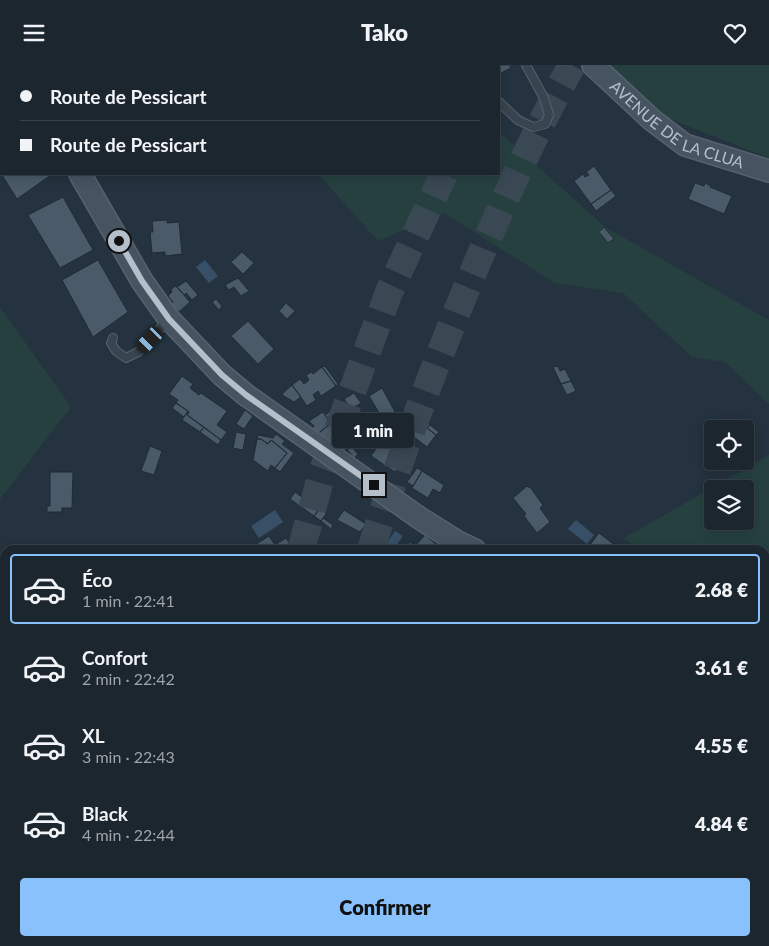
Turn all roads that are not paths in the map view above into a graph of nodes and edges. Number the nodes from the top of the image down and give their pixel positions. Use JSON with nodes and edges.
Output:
{"nodes":[{"id":1,"x":526,"y":65,"type":"edge"},
{"id":2,"x":593,"y":65,"type":"edge"},
{"id":3,"x":500,"y":103,"type":"edge"},
{"id":4,"x":769,"y":171,"type":"edge"},
{"id":5,"x":81,"y":175,"type":"edge"},
{"id":6,"x":169,"y":319,"type":"junction"},
{"id":7,"x":113,"y":338,"type":"dead end"},
{"id":8,"x":453,"y":545,"type":"edge"}],
"edges":[{"from":1,"to":3,"type":"lane"},
{"from":2,"to":4,"type":"street","name":"AVENUE DE LA CLUA"},
{"from":5,"to":6,"type":"street"},
{"from":6,"to":7,"type":"lane"},
{"from":6,"to":8,"type":"street"}]}
